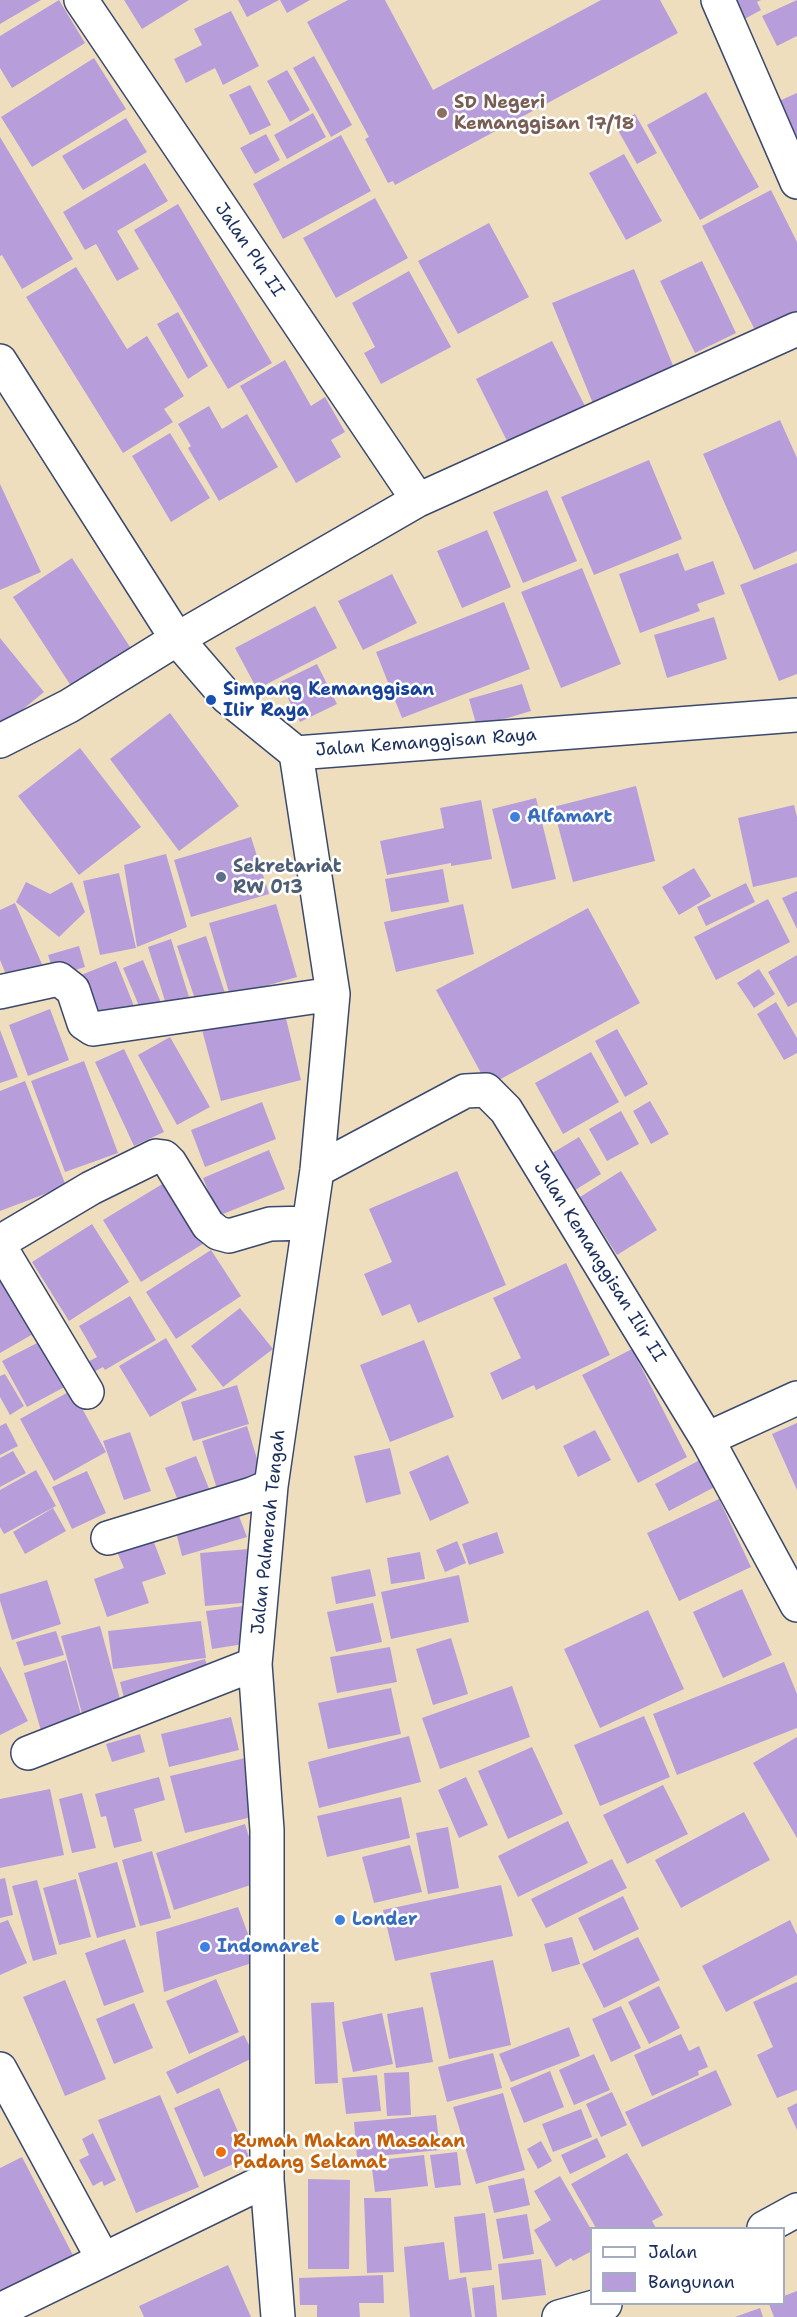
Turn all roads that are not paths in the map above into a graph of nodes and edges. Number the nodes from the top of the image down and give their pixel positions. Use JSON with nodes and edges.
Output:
{"nodes":[{"id":1,"x":81,"y":0,"type":"edge"},
{"id":2,"x":718,"y":0,"type":"edge"},
{"id":3,"x":797,"y":182,"type":"edge"},
{"id":4,"x":797,"y":328,"type":"edge"},
{"id":5,"x":0,"y":361,"type":"edge"},
{"id":6,"x":418,"y":500,"type":"junction"},
{"id":7,"x":177,"y":639,"type":"junction"},
{"id":8,"x":797,"y":715,"type":"edge"},
{"id":9,"x":0,"y":741,"type":"edge"},
{"id":10,"x":296,"y":753,"type":"junction"},
{"id":11,"x":0,"y":992,"type":"edge"},
{"id":12,"x":333,"y":994,"type":"junction"},
{"id":13,"x":317,"y":1170,"type":"junction"},
{"id":14,"x":309,"y":1223,"type":"junction"},
{"id":15,"x":0,"y":1242,"type":"edge"},
{"id":16,"x":0,"y":1247,"type":"edge"},
{"id":17,"x":87,"y":1392,"type":"dead end"},
{"id":18,"x":797,"y":1398,"type":"edge"},
{"id":19,"x":707,"y":1439,"type":"junction"},
{"id":20,"x":271,"y":1486,"type":"junction"},
{"id":21,"x":108,"y":1538,"type":"dead end"},
{"id":22,"x":797,"y":1605,"type":"edge"},
{"id":23,"x":255,"y":1664,"type":"junction"},
{"id":24,"x":28,"y":1752,"type":"dead end"},
{"id":25,"x":0,"y":2069,"type":"edge"},
{"id":26,"x":267,"y":2180,"type":"junction"},
{"id":27,"x":797,"y":2210,"type":"edge"},
{"id":28,"x":767,"y":2227,"type":"edge"},
{"id":29,"x":103,"y":2259,"type":"junction"},
{"id":30,"x":601,"y":2305,"type":"edge"},
{"id":31,"x":0,"y":2310,"type":"edge"},
{"id":32,"x":278,"y":2317,"type":"edge"},
{"id":33,"x":559,"y":2317,"type":"edge"}],
"edges":[{"from":1,"to":6,"type":"street","name":"Jalan Pln II"},
{"from":2,"to":3,"type":"street"},
{"from":4,"to":6,"type":"street"},
{"from":5,"to":7,"type":"street","name":"Jalan Kemanggisan Raya"},
{"from":6,"to":7,"type":"street"},
{"from":7,"to":9,"type":"street"},
{"from":7,"to":10,"type":"street","name":"Jalan Kemanggisan Raya"},
{"from":8,"to":10,"type":"street","name":"Jalan Kemanggisan Raya"},
{"from":10,"to":12,"type":"street","name":"Jalan Palmerah Tengah"},
{"from":11,"to":12,"type":"street"},
{"from":12,"to":13,"type":"street","name":"Jalan Palmerah Tengah"},
{"from":13,"to":14,"type":"street","name":"Jalan Palmerah Tengah"},
{"from":13,"to":19,"type":"street","name":"Jalan Kemanggisan Ilir II"},
{"from":14,"to":15,"type":"street"},
{"from":14,"to":20,"type":"street","name":"Jalan Palmerah Tengah"},
{"from":16,"to":17,"type":"street"},
{"from":18,"to":19,"type":"street"},
{"from":19,"to":22,"type":"street","name":"Jalan Kemanggisan Ilir II"},
{"from":20,"to":21,"type":"street"},
{"from":20,"to":23,"type":"street","name":"Jalan Palmerah Tengah"},
{"from":23,"to":24,"type":"street"},
{"from":23,"to":26,"type":"street","name":"Jalan Palmerah Tengah"},
{"from":25,"to":29,"type":"street"},
{"from":26,"to":29,"type":"street"},
{"from":26,"to":32,"type":"street","name":"Jalan Palmerah Tengah"},
{"from":27,"to":28,"type":"street"},
{"from":29,"to":31,"type":"street"},
{"from":30,"to":33,"type":"street"}]}
